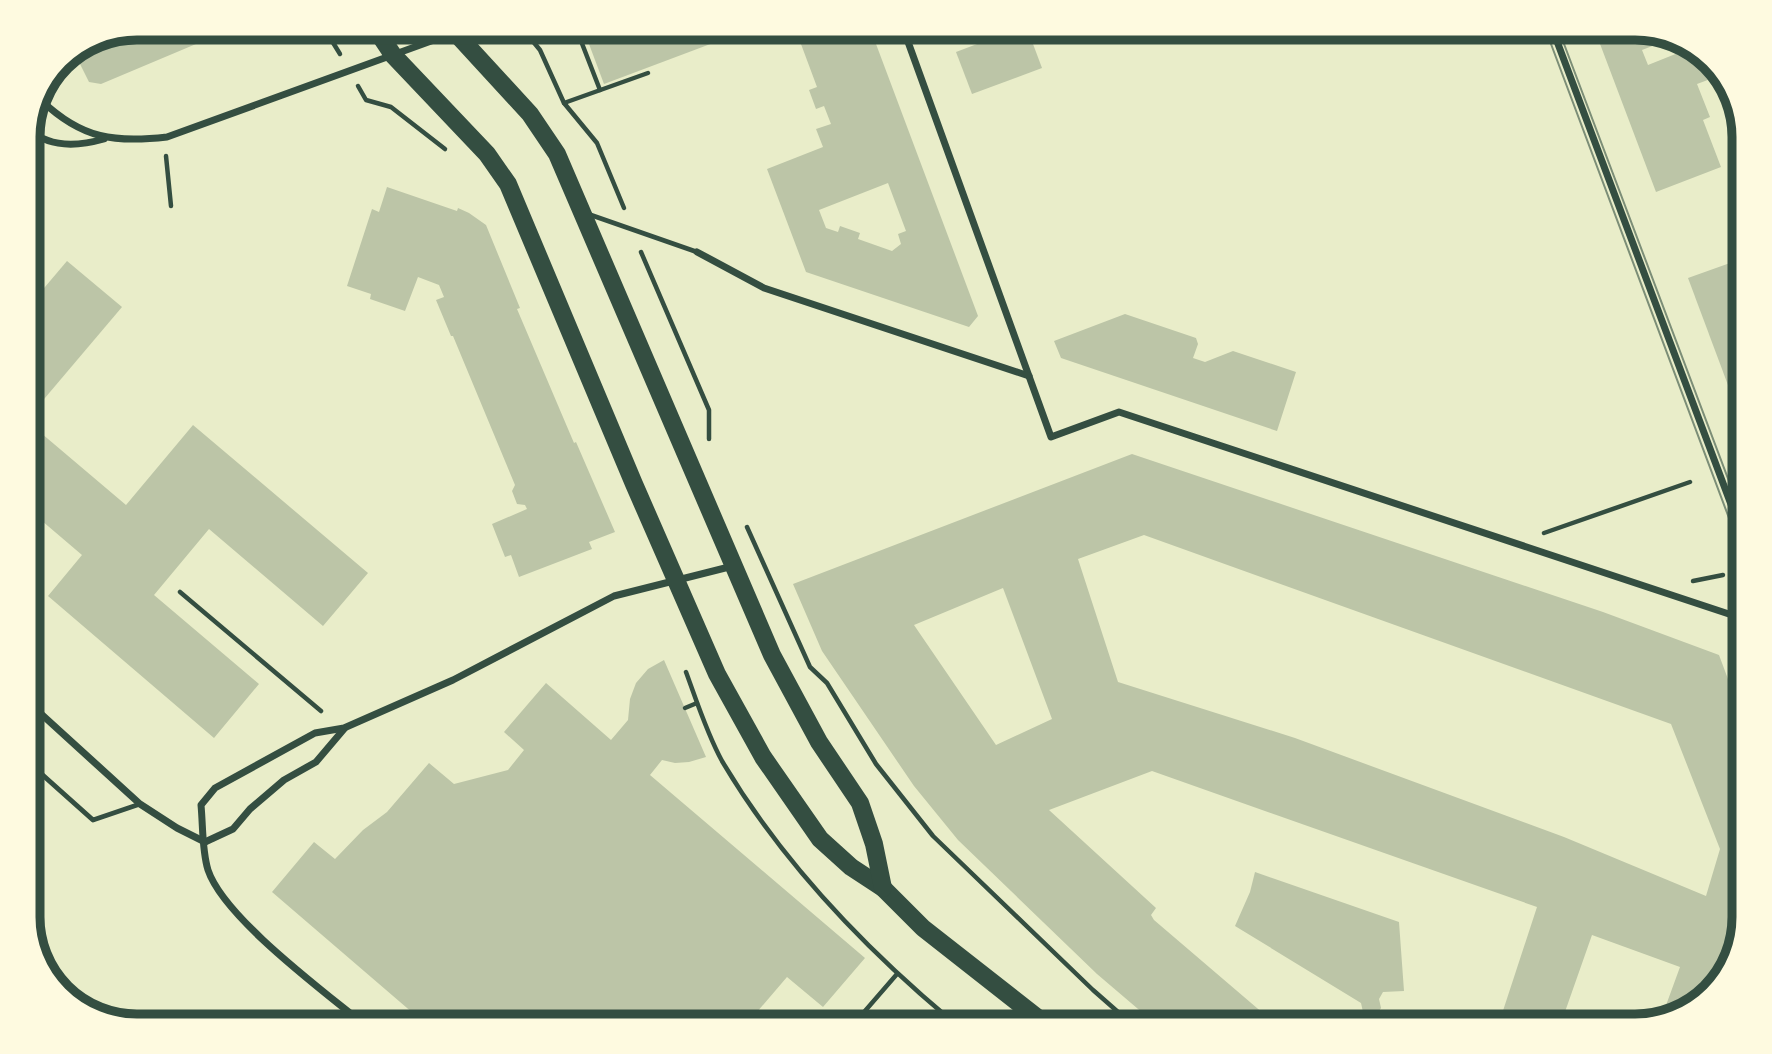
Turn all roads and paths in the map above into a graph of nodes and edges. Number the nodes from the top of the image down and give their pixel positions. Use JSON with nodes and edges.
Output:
{"nodes":[{"id":1,"x":383,"y":40,"type":"edge"},
{"id":2,"x":431,"y":40,"type":"edge"},
{"id":3,"x":466,"y":40,"type":"edge"},
{"id":4,"x":532,"y":40,"type":"edge"},
{"id":5,"x":581,"y":40,"type":"edge"},
{"id":6,"x":907,"y":40,"type":"edge"},
{"id":7,"x":1557,"y":40,"type":"edge"},
{"id":8,"x":393,"y":55,"type":"junction"},
{"id":9,"x":648,"y":73,"type":"dead end"},
{"id":10,"x":600,"y":90,"type":"junction"},
{"id":11,"x":564,"y":103,"type":"junction"},
{"id":12,"x":47,"y":105,"type":"edge"},
{"id":13,"x":40,"y":136,"type":"edge"},
{"id":14,"x":167,"y":138,"type":"junction"},
{"id":15,"x":105,"y":139,"type":"junction"},
{"id":16,"x":171,"y":206,"type":"dead end"},
{"id":17,"x":584,"y":213,"type":"junction"},
{"id":18,"x":631,"y":228,"type":"junction"},
{"id":19,"x":697,"y":252,"type":"joint"},
{"id":20,"x":1029,"y":376,"type":"junction"},
{"id":21,"x":713,"y":446,"type":"dead end"},
{"id":22,"x":1690,"y":482,"type":"dead end"},
{"id":23,"x":1732,"y":507,"type":"edge"},
{"id":24,"x":743,"y":517,"type":"dead end"},
{"id":25,"x":1514,"y":543,"type":"junction"},
{"id":26,"x":734,"y":565,"type":"junction"},
{"id":27,"x":676,"y":580,"type":"junction"},
{"id":28,"x":180,"y":592,"type":"dead end"},
{"id":29,"x":1732,"y":615,"type":"edge"},
{"id":30,"x":712,"y":662,"type":"junction"},
{"id":31,"x":686,"y":673,"type":"dead end"},
{"id":32,"x":697,"y":703,"type":"dead end"},
{"id":33,"x":685,"y":708,"type":"dead end"},
{"id":34,"x":40,"y":713,"type":"edge"},
{"id":35,"x":344,"y":728,"type":"junction"},
{"id":36,"x":40,"y":773,"type":"edge"},
{"id":37,"x":140,"y":804,"type":"junction"},
{"id":38,"x":205,"y":842,"type":"junction"},
{"id":39,"x":883,"y":888,"type":"junction"},
{"id":40,"x":897,"y":974,"type":"dead end"},
{"id":41,"x":352,"y":1014,"type":"edge"},
{"id":42,"x":862,"y":1014,"type":"edge"},
{"id":43,"x":1033,"y":1014,"type":"edge"},
{"id":44,"x":1120,"y":1014,"type":"edge"}],
"edges":[{"from":1,"to":8,"type":"main road"},
{"from":2,"to":8,"type":"street"},
{"from":3,"to":17,"type":"main road"},
{"from":4,"to":11,"type":"path"},
{"from":5,"to":10,"type":"path"},
{"from":6,"to":20,"type":"street"},
{"from":7,"to":23,"type":"street"},
{"from":8,"to":14,"type":"street"},
{"from":8,"to":27,"type":"main road"},
{"from":9,"to":10,"type":"path"},
{"from":10,"to":11,"type":"path"},
{"from":11,"to":18,"type":"path"},
{"from":12,"to":15,"type":"street"},
{"from":13,"to":15,"type":"street"},
{"from":14,"to":15,"type":"street"},
{"from":14,"to":16,"type":"path"},
{"from":17,"to":18,"type":"lane"},
{"from":17,"to":26,"type":"main road"},
{"from":18,"to":19,"type":"lane"},
{"from":18,"to":21,"type":"path"},
{"from":19,"to":20,"type":"street"},
{"from":20,"to":25,"type":"street"},
{"from":22,"to":25,"type":"path"},
{"from":24,"to":44,"type":"path"},
{"from":25,"to":29,"type":"street"},
{"from":26,"to":27,"type":"street"},
{"from":26,"to":39,"type":"main road"},
{"from":27,"to":30,"type":"main road"},
{"from":27,"to":35,"type":"street"},
{"from":28,"to":35,"type":"path"},
{"from":30,"to":31,"type":"path"},
{"from":30,"to":39,"type":"main road"},
{"from":32,"to":33,"type":"path"},
{"from":34,"to":37,"type":"street"},
{"from":35,"to":38,"type":"street"},
{"from":35,"to":38,"type":"street"},
{"from":36,"to":37,"type":"lane"},
{"from":37,"to":38,"type":"street"},
{"from":38,"to":41,"type":"street"},
{"from":39,"to":43,"type":"main road"},
{"from":40,"to":42,"type":"path"}]}
